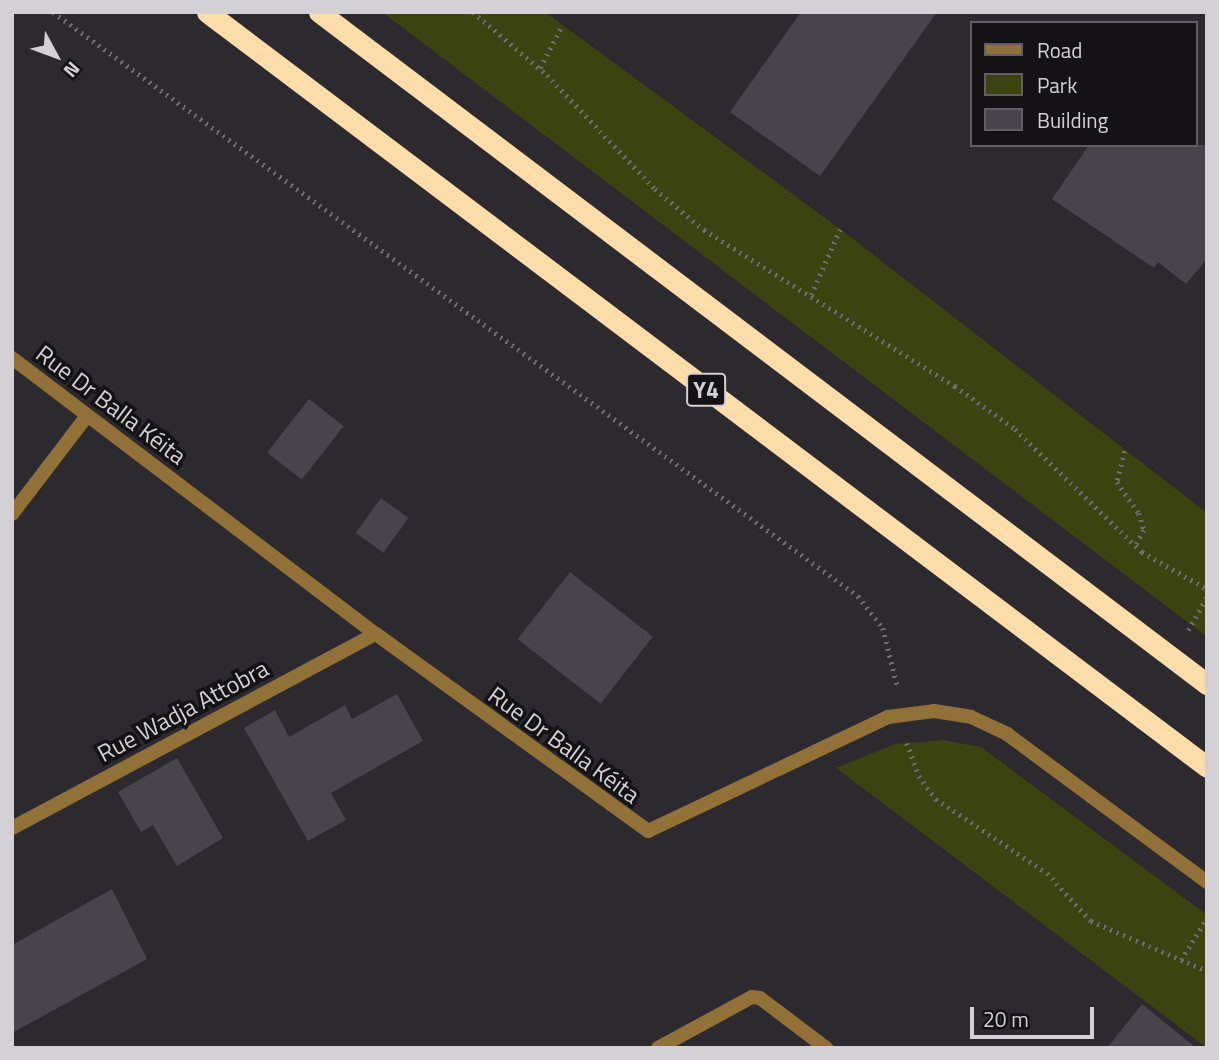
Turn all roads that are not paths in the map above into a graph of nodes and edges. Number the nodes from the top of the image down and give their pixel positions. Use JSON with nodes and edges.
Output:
{"nodes":[{"id":1,"x":207,"y":12,"type":"edge"},
{"id":2,"x":319,"y":12,"type":"edge"},
{"id":3,"x":12,"y":358,"type":"edge"},
{"id":4,"x":87,"y":416,"type":"junction"},
{"id":5,"x":12,"y":513,"type":"edge"},
{"id":6,"x":376,"y":634,"type":"junction"},
{"id":7,"x":1207,"y":684,"type":"edge"},
{"id":8,"x":1207,"y":767,"type":"edge"},
{"id":9,"x":12,"y":828,"type":"edge"},
{"id":10,"x":1207,"y":882,"type":"edge"},
{"id":11,"x":657,"y":1048,"type":"edge"},
{"id":12,"x":826,"y":1048,"type":"edge"}],
"edges":[{"from":1,"to":8,"type":"highway","number":"Y4"},
{"from":2,"to":7,"type":"highway"},
{"from":3,"to":4,"type":"street","name":"Rue Dr Balla Kéita"},
{"from":4,"to":5,"type":"street"},
{"from":4,"to":6,"type":"street","name":"Rue Dr Balla Kéita"},
{"from":6,"to":9,"type":"street","name":"Rue Wadja Attobra"},
{"from":6,"to":10,"type":"street","name":"Rue Dr Balla Kéita"},
{"from":11,"to":12,"type":"street"}]}
